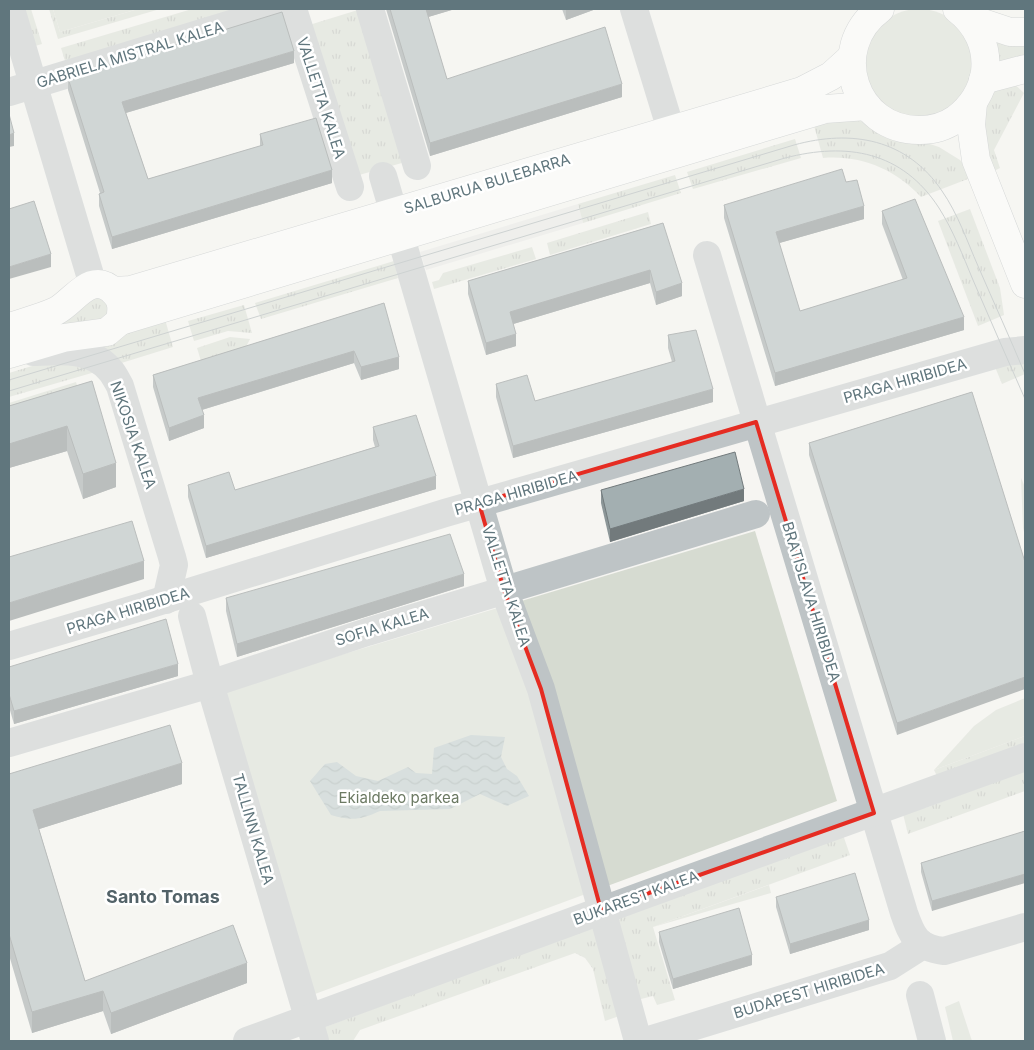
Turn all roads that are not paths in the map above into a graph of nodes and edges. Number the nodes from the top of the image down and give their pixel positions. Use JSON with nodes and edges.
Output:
{"nodes":[{"id":1,"x":11,"y":9,"type":"edge"},
{"id":2,"x":280,"y":9,"type":"edge"},
{"id":3,"x":293,"y":9,"type":"edge"},
{"id":4,"x":370,"y":9,"type":"edge"},
{"id":5,"x":634,"y":9,"type":"edge"},
{"id":6,"x":873,"y":12,"type":"edge"},
{"id":7,"x":963,"y":14,"type":"edge"},
{"id":8,"x":1025,"y":32,"type":"edge"},
{"id":9,"x":852,"y":57,"type":"junction"},
{"id":10,"x":1025,"y":69,"type":"edge"},
{"id":11,"x":21,"y":88,"type":"edge"},
{"id":12,"x":978,"y":92,"type":"junction"},
{"id":13,"x":866,"y":106,"type":"junction"},
{"id":14,"x":671,"y":130,"type":"junction"},
{"id":15,"x":927,"y":130,"type":"junction"},
{"id":16,"x":976,"y":160,"type":"junction"},
{"id":17,"x":417,"y":166,"type":"dead end"},
{"id":18,"x":383,"y":176,"type":"dead end"},
{"id":19,"x":350,"y":187,"type":"dead end"},
{"id":20,"x":397,"y":224,"type":"junction"},
{"id":21,"x":707,"y":255,"type":"dead end"},
{"id":22,"x":1025,"y":284,"type":"edge"},
{"id":23,"x":104,"y":288,"type":"junction"},
{"id":24,"x":120,"y":321,"type":"junction"},
{"id":25,"x":10,"y":345,"type":"edge"},
{"id":26,"x":1025,"y":350,"type":"edge"},
{"id":27,"x":756,"y":422,"type":"junction"},
{"id":28,"x":479,"y":503,"type":"junction"},
{"id":29,"x":756,"y":514,"type":"dead end"},
{"id":30,"x":504,"y":590,"type":"junction"},
{"id":31,"x":166,"y":600,"type":"junction"},
{"id":32,"x":192,"y":616,"type":"dead end"},
{"id":33,"x":9,"y":646,"type":"edge"},
{"id":34,"x":210,"y":684,"type":"junction"},
{"id":35,"x":9,"y":743,"type":"edge"},
{"id":36,"x":1025,"y":757,"type":"edge"},
{"id":37,"x":874,"y":813,"type":"junction"},
{"id":38,"x":601,"y":910,"type":"junction"},
{"id":39,"x":1025,"y":926,"type":"edge"},
{"id":40,"x":923,"y":945,"type":"junction"},
{"id":41,"x":920,"y":995,"type":"dead end"},
{"id":42,"x":312,"y":1030,"type":"edge"},
{"id":43,"x":247,"y":1041,"type":"edge"},
{"id":44,"x":638,"y":1041,"type":"edge"},
{"id":45,"x":646,"y":1041,"type":"edge"},
{"id":46,"x":932,"y":1041,"type":"edge"}],
"edges":[{"from":1,"to":11,"type":"street"},
{"from":2,"to":11,"type":"street","name":"GABRIELA MISTRAL KALEA"},
{"from":3,"to":19,"type":"street","name":"VALLETTA KALEA"},
{"from":4,"to":17,"type":"street"},
{"from":5,"to":14,"type":"street"},
{"from":6,"to":9,"type":"main road"},
{"from":7,"to":8,"type":"main road"},
{"from":7,"to":12,"type":"main road"},
{"from":9,"to":13,"type":"main road"},
{"from":9,"to":14,"type":"main road","name":"SALBURUA BULEBARRA"},
{"from":10,"to":12,"type":"main road"},
{"from":11,"to":23,"type":"street"},
{"from":12,"to":15,"type":"main road"},
{"from":12,"to":16,"type":"main road"},
{"from":13,"to":15,"type":"main road"},
{"from":13,"to":20,"type":"main road","name":"SALBURUA BULEBARRA"},
{"from":14,"to":20,"type":"main road","name":"SALBURUA BULEBARRA"},
{"from":15,"to":16,"type":"main road"},
{"from":16,"to":22,"type":"main road"},
{"from":18,"to":20,"type":"street","name":"VALLETTA KALEA"},
{"from":20,"to":23,"type":"main road","name":"SALBURUA BULEBARRA"},
{"from":20,"to":24,"type":"main road","name":"SALBURUA BULEBARRA"},
{"from":20,"to":28,"type":"street","name":"VALLETTA KALEA"},
{"from":21,"to":27,"type":"street","name":"BRATISLAVA HIRIBIDEA"},
{"from":23,"to":24,"type":"main road"},
{"from":23,"to":25,"type":"main road","name":"SALBURUA BULEBARRA"},
{"from":24,"to":25,"type":"main road","name":"SALBURUA BULEBARRA"},
{"from":25,"to":31,"type":"street","name":"NIKOSIA KALEA"},
{"from":26,"to":27,"type":"street","name":"PRAGA HIRIBIDEA"},
{"from":27,"to":28,"type":"street","name":"PRAGA HIRIBIDEA"},
{"from":27,"to":37,"type":"street","name":"BRATISLAVA HIRIBIDEA"},
{"from":28,"to":30,"type":"street","name":"VALLETTA KALEA"},
{"from":28,"to":31,"type":"street","name":"PRAGA HIRIBIDEA"},
{"from":29,"to":30,"type":"street","name":"SOFIA KALEA"},
{"from":30,"to":34,"type":"street","name":"SOFIA KALEA"},
{"from":30,"to":38,"type":"street","name":"VALLETTA KALEA"},
{"from":31,"to":33,"type":"street","name":"PRAGA HIRIBIDEA"},
{"from":32,"to":34,"type":"street","name":"TALLINN KALEA"},
{"from":34,"to":35,"type":"street","name":"SOFIA KALEA"},
{"from":34,"to":42,"type":"street","name":"TALLINN KALEA"},
{"from":36,"to":37,"type":"street","name":"BUKAREST KALEA"},
{"from":37,"to":38,"type":"street","name":"BUKAREST KALEA"},
{"from":37,"to":40,"type":"street","name":"BRATISLAVA HIRIBIDEA"},
{"from":38,"to":42,"type":"street","name":"BUKAREST KALEA"},
{"from":38,"to":44,"type":"street","name":"VALLETTA KALEA"},
{"from":39,"to":40,"type":"street"},
{"from":40,"to":45,"type":"street","name":"BUDAPEST HIRIBIDEA"},
{"from":41,"to":46,"type":"street"},
{"from":42,"to":43,"type":"street","name":"BUKAREST KALEA"}]}
